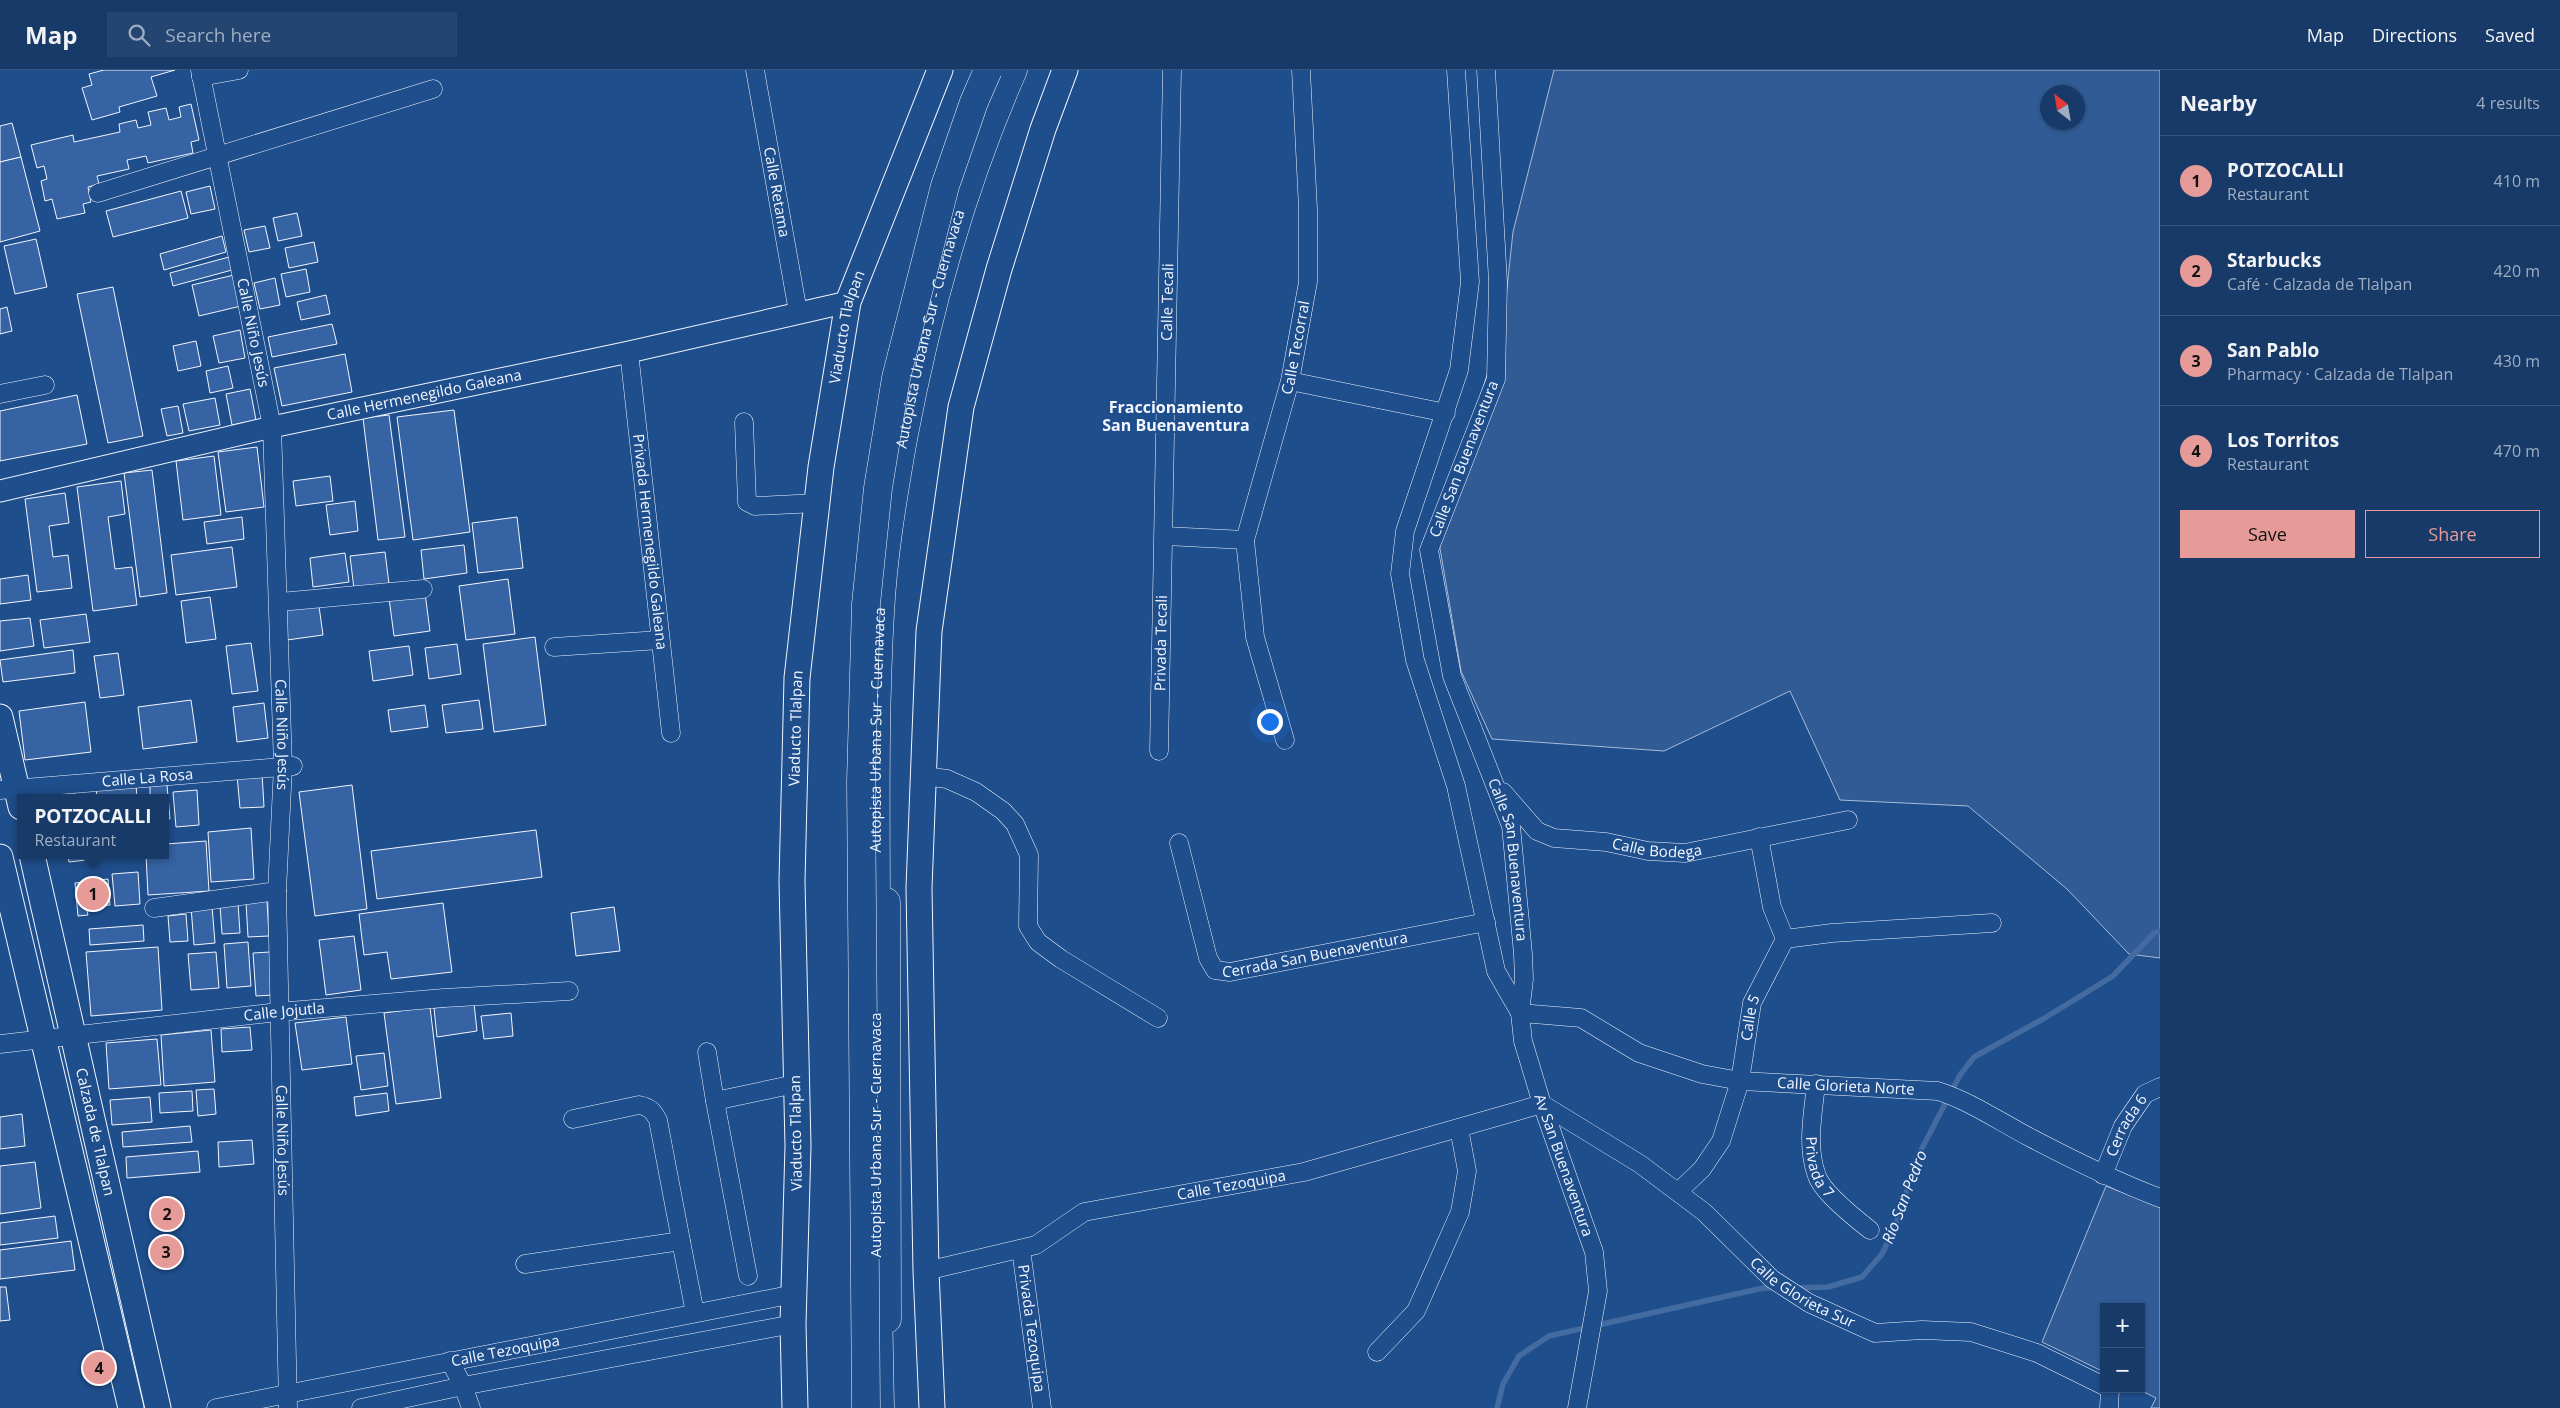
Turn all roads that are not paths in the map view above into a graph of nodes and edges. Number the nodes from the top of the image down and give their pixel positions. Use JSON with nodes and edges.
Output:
{"nodes":[{"id":1,"x":239,"y":70,"type":"edge"},
{"id":2,"x":756,"y":70,"type":"edge"},
{"id":3,"x":940,"y":70,"type":"edge"},
{"id":4,"x":988,"y":70,"type":"edge"},
{"id":5,"x":1013,"y":70,"type":"edge"},
{"id":6,"x":1021,"y":70,"type":"edge"},
{"id":7,"x":1065,"y":70,"type":"edge"},
{"id":8,"x":1172,"y":70,"type":"edge"},
{"id":9,"x":1301,"y":70,"type":"edge"},
{"id":10,"x":1456,"y":70,"type":"edge"},
{"id":11,"x":1486,"y":70,"type":"edge"},
{"id":12,"x":200,"y":74,"type":"edge"},
{"id":13,"x":433,"y":89,"type":"dead end"},
{"id":14,"x":218,"y":157,"type":"junction"},
{"id":15,"x":98,"y":193,"type":"dead end"},
{"id":16,"x":848,"y":302,"type":"junction"},
{"id":17,"x":798,"y":312,"type":"junction"},
{"id":18,"x":629,"y":352,"type":"junction"},
{"id":19,"x":1290,"y":381,"type":"junction"},
{"id":20,"x":45,"y":384,"type":"dead end"},
{"id":21,"x":0,"y":394,"type":"edge"},
{"id":22,"x":1446,"y":414,"type":"junction"},
{"id":23,"x":744,"y":422,"type":"dead end"},
{"id":24,"x":272,"y":427,"type":"junction"},
{"id":25,"x":0,"y":491,"type":"edge"},
{"id":26,"x":817,"y":504,"type":"junction"},
{"id":27,"x":1165,"y":536,"type":"junction"},
{"id":28,"x":1245,"y":540,"type":"junction"},
{"id":29,"x":423,"y":589,"type":"dead end"},
{"id":30,"x":280,"y":602,"type":"junction"},
{"id":31,"x":660,"y":640,"type":"junction"},
{"id":32,"x":554,"y":647,"type":"dead end"},
{"id":33,"x":0,"y":717,"type":"edge"},
{"id":34,"x":671,"y":733,"type":"dead end"},
{"id":35,"x":1285,"y":740,"type":"dead end"},
{"id":36,"x":1159,"y":751,"type":"dead end"},
{"id":37,"x":288,"y":766,"type":"junction"},
{"id":38,"x":924,"y":776,"type":"junction"},
{"id":39,"x":1490,"y":776,"type":"junction"},
{"id":40,"x":22,"y":794,"type":"edge"},
{"id":41,"x":12,"y":795,"type":"edge"},
{"id":42,"x":1848,"y":820,"type":"dead end"},
{"id":43,"x":1759,"y":837,"type":"junction"},
{"id":44,"x":1179,"y":843,"type":"dead end"},
{"id":45,"x":0,"y":857,"type":"edge"},
{"id":46,"x":33,"y":859,"type":"edge"},
{"id":47,"x":277,"y":891,"type":"junction"},
{"id":48,"x":154,"y":908,"type":"dead end"},
{"id":49,"x":1486,"y":922,"type":"junction"},
{"id":50,"x":1992,"y":923,"type":"dead end"},
{"id":51,"x":1785,"y":939,"type":"junction"},
{"id":52,"x":569,"y":991,"type":"dead end"},
{"id":53,"x":278,"y":1012,"type":"junction"},
{"id":54,"x":1520,"y":1014,"type":"junction"},
{"id":55,"x":1158,"y":1018,"type":"dead end"},
{"id":56,"x":73,"y":1036,"type":"junction"},
{"id":57,"x":43,"y":1040,"type":"junction"},
{"id":58,"x":1524,"y":1041,"type":"joint"},
{"id":59,"x":0,"y":1044,"type":"edge"},
{"id":60,"x":707,"y":1052,"type":"dead end"},
{"id":61,"x":1740,"y":1081,"type":"junction"},
{"id":62,"x":795,"y":1084,"type":"junction"},
{"id":63,"x":1816,"y":1084,"type":"junction"},
{"id":64,"x":2160,"y":1087,"type":"edge"},
{"id":65,"x":715,"y":1101,"type":"junction"},
{"id":66,"x":1542,"y":1104,"type":"junction"},
{"id":67,"x":573,"y":1119,"type":"dead end"},
{"id":68,"x":1459,"y":1128,"type":"junction"},
{"id":69,"x":2104,"y":1175,"type":"junction"},
{"id":70,"x":1678,"y":1192,"type":"junction"},
{"id":71,"x":2160,"y":1198,"type":"edge"},
{"id":72,"x":1870,"y":1230,"type":"dead end"},
{"id":73,"x":681,"y":1241,"type":"junction"},
{"id":74,"x":1021,"y":1248,"type":"junction"},
{"id":75,"x":526,"y":1264,"type":"dead end"},
{"id":76,"x":926,"y":1271,"type":"junction"},
{"id":77,"x":748,"y":1276,"type":"dead end"},
{"id":78,"x":794,"y":1294,"type":"junction"},
{"id":79,"x":695,"y":1313,"type":"junction"},
{"id":80,"x":793,"y":1324,"type":"junction"},
{"id":81,"x":1377,"y":1352,"type":"dead end"},
{"id":82,"x":450,"y":1361,"type":"junction"},
{"id":83,"x":2100,"y":1384,"type":"edge"},
{"id":84,"x":463,"y":1386,"type":"junction"},
{"id":85,"x":2110,"y":1393,"type":"edge"},
{"id":86,"x":288,"y":1401,"type":"edge"},
{"id":87,"x":131,"y":1408,"type":"edge"},
{"id":88,"x":158,"y":1408,"type":"edge"},
{"id":89,"x":216,"y":1408,"type":"edge"},
{"id":90,"x":361,"y":1408,"type":"edge"},
{"id":91,"x":471,"y":1408,"type":"edge"},
{"id":92,"x":795,"y":1408,"type":"edge"},
{"id":93,"x":858,"y":1408,"type":"edge"},
{"id":94,"x":866,"y":1408,"type":"edge"},
{"id":95,"x":880,"y":1408,"type":"edge"},
{"id":96,"x":888,"y":1408,"type":"edge"},
{"id":97,"x":932,"y":1408,"type":"edge"},
{"id":98,"x":1042,"y":1408,"type":"edge"},
{"id":99,"x":1577,"y":1408,"type":"edge"},
{"id":100,"x":2109,"y":1408,"type":"edge"}],
"edges":[{"from":1,"to":12,"type":"street"},
{"from":2,"to":17,"type":"street","name":"Calle Retama"},
{"from":3,"to":16,"type":"main road","name":"Viaducto Tlalpan"},
{"from":4,"to":93,"type":"highway"},
{"from":4,"to":94,"type":"highway","name":"Autopista Urbana Sur - Cuernavaca","bridge":true},
{"from":5,"to":95,"type":"highway","name":"Autopista Urbana Sur - Cuernavaca"},
{"from":6,"to":96,"type":"highway"},
{"from":7,"to":38,"type":"main road"},
{"from":8,"to":27,"type":"street","name":"Calle Tecali"},
{"from":9,"to":19,"type":"street","name":"Calle Tecorral"},
{"from":10,"to":22,"type":"street","name":"Calle San Buenaventura"},
{"from":11,"to":39,"type":"street","name":"Calle San Buenaventura"},
{"from":12,"to":14,"type":"street","name":"Calle Niño Jesús"},
{"from":13,"to":14,"type":"street"},
{"from":14,"to":15,"type":"street"},
{"from":14,"to":24,"type":"street","name":"Calle Niño Jesús"},
{"from":16,"to":17,"type":"street","name":"Calle Hermenegildo Galeana"},
{"from":16,"to":26,"type":"main road","name":"Viaducto Tlalpan"},
{"from":17,"to":18,"type":"street","name":"Calle Hermenegildo Galeana"},
{"from":18,"to":24,"type":"street","name":"Calle Hermenegildo Galeana"},
{"from":18,"to":31,"type":"street","name":"Privada Hermenegildo Galeana"},
{"from":19,"to":22,"type":"street"},
{"from":19,"to":28,"type":"street","name":"Calle Tecorral"},
{"from":20,"to":21,"type":"street"},
{"from":22,"to":49,"type":"street","name":"Calle San Buenaventura"},
{"from":23,"to":26,"type":"street"},
{"from":24,"to":25,"type":"street","name":"Calle Hermenegildo Galeana"},
{"from":24,"to":30,"type":"street","name":"Calle Niño Jesús"},
{"from":26,"to":62,"type":"main road","name":"Viaducto Tlalpan"},
{"from":27,"to":28,"type":"street"},
{"from":27,"to":36,"type":"street","name":"Privada Tecali"},
{"from":28,"to":35,"type":"street"},
{"from":29,"to":30,"type":"street"},
{"from":30,"to":37,"type":"street","name":"Calle Niño Jesús"},
{"from":31,"to":32,"type":"street"},
{"from":31,"to":34,"type":"street","name":"Privada Hermenegildo Galeana"},
{"from":33,"to":41,"type":"main road"},
{"from":37,"to":40,"type":"street","name":"Calle La Rosa"},
{"from":37,"to":47,"type":"street","name":"Calle Niño Jesús"},
{"from":38,"to":55,"type":"street"},
{"from":38,"to":76,"type":"main road"},
{"from":39,"to":43,"type":"street","name":"Calle Bodega"},
{"from":39,"to":54,"type":"street","name":"Calle San Buenaventura"},
{"from":42,"to":43,"type":"street","name":"Calle Bodega"},
{"from":43,"to":51,"type":"street"},
{"from":44,"to":49,"type":"street","name":"Cerrada San Buenaventura"},
{"from":45,"to":57,"type":"main road","name":"Calzada de Tlalpan"},
{"from":46,"to":56,"type":"main road","name":"Calzada de Tlalpan"},
{"from":47,"to":48,"type":"street"},
{"from":47,"to":53,"type":"street","name":"Calle Niño Jesús"},
{"from":49,"to":54,"type":"street","name":"Calle San Buenaventura"},
{"from":50,"to":51,"type":"street"},
{"from":51,"to":61,"type":"street","name":"Calle 5"},
{"from":52,"to":53,"type":"street","name":"Calle Jojutla"},
{"from":53,"to":56,"type":"street","name":"Calle Jojutla"},
{"from":53,"to":86,"type":"street","name":"Calle Niño Jesús"},
{"from":54,"to":58,"type":"street","name":"Calle San Buenaventura"},
{"from":54,"to":61,"type":"street","name":"Calle Glorieta Norte"},
{"from":56,"to":57,"type":"street","name":"Calle Jojutla"},
{"from":56,"to":88,"type":"main road","name":"Calzada de Tlalpan"},
{"from":57,"to":59,"type":"street","name":"Calle Jojutla"},
{"from":57,"to":87,"type":"main road","name":"Calzada de Tlalpan"},
{"from":58,"to":66,"type":"street","name":"Av San Buenaventura"},
{"from":60,"to":65,"type":"street"},
{"from":61,"to":63,"type":"street","name":"Calle Glorieta Norte"},
{"from":61,"to":70,"type":"street","name":"Calle 5"},
{"from":62,"to":65,"type":"street"},
{"from":62,"to":78,"type":"main road","name":"Viaducto Tlalpan"},
{"from":63,"to":69,"type":"street","name":"Calle Glorieta Norte"},
{"from":63,"to":72,"type":"street","name":"Privada 7"},
{"from":64,"to":69,"type":"street","name":"Cerrada 6"},
{"from":65,"to":77,"type":"street"},
{"from":66,"to":68,"type":"street","name":"Calle Tezoquipa"},
{"from":66,"to":70,"type":"street","name":"Calle Glorieta Sur"},
{"from":66,"to":99,"type":"street","name":"Av San Buenaventura"},
{"from":67,"to":73,"type":"street"},
{"from":68,"to":74,"type":"street","name":"Calle Tezoquipa"},
{"from":68,"to":81,"type":"street"},
{"from":69,"to":71,"type":"street","name":"Calle Glorieta Norte"},
{"from":70,"to":83,"type":"street","name":"Calle Glorieta Sur"},
{"from":73,"to":75,"type":"street"},
{"from":73,"to":79,"type":"street"},
{"from":74,"to":76,"type":"street","name":"Calle Tezoquipa"},
{"from":74,"to":98,"type":"street","name":"Privada Tezoquipa"},
{"from":76,"to":97,"type":"main road"},
{"from":78,"to":79,"type":"street","name":"Calle Tezoquipa"},
{"from":78,"to":80,"type":"main road","name":"Viaducto Tlalpan"},
{"from":79,"to":82,"type":"street","name":"Calle Tezoquipa"},
{"from":80,"to":84,"type":"street","name":"Calle Tezoquipa"},
{"from":80,"to":92,"type":"main road","name":"Viaducto Tlalpan"},
{"from":82,"to":84,"type":"street"},
{"from":82,"to":86,"type":"street","name":"Calle Tezoquipa"},
{"from":84,"to":90,"type":"street","name":"Calle Tezoquipa"},
{"from":84,"to":91,"type":"street"},
{"from":85,"to":100,"type":"street"},
{"from":86,"to":89,"type":"street","name":"Calle Tezoquipa"}]}
